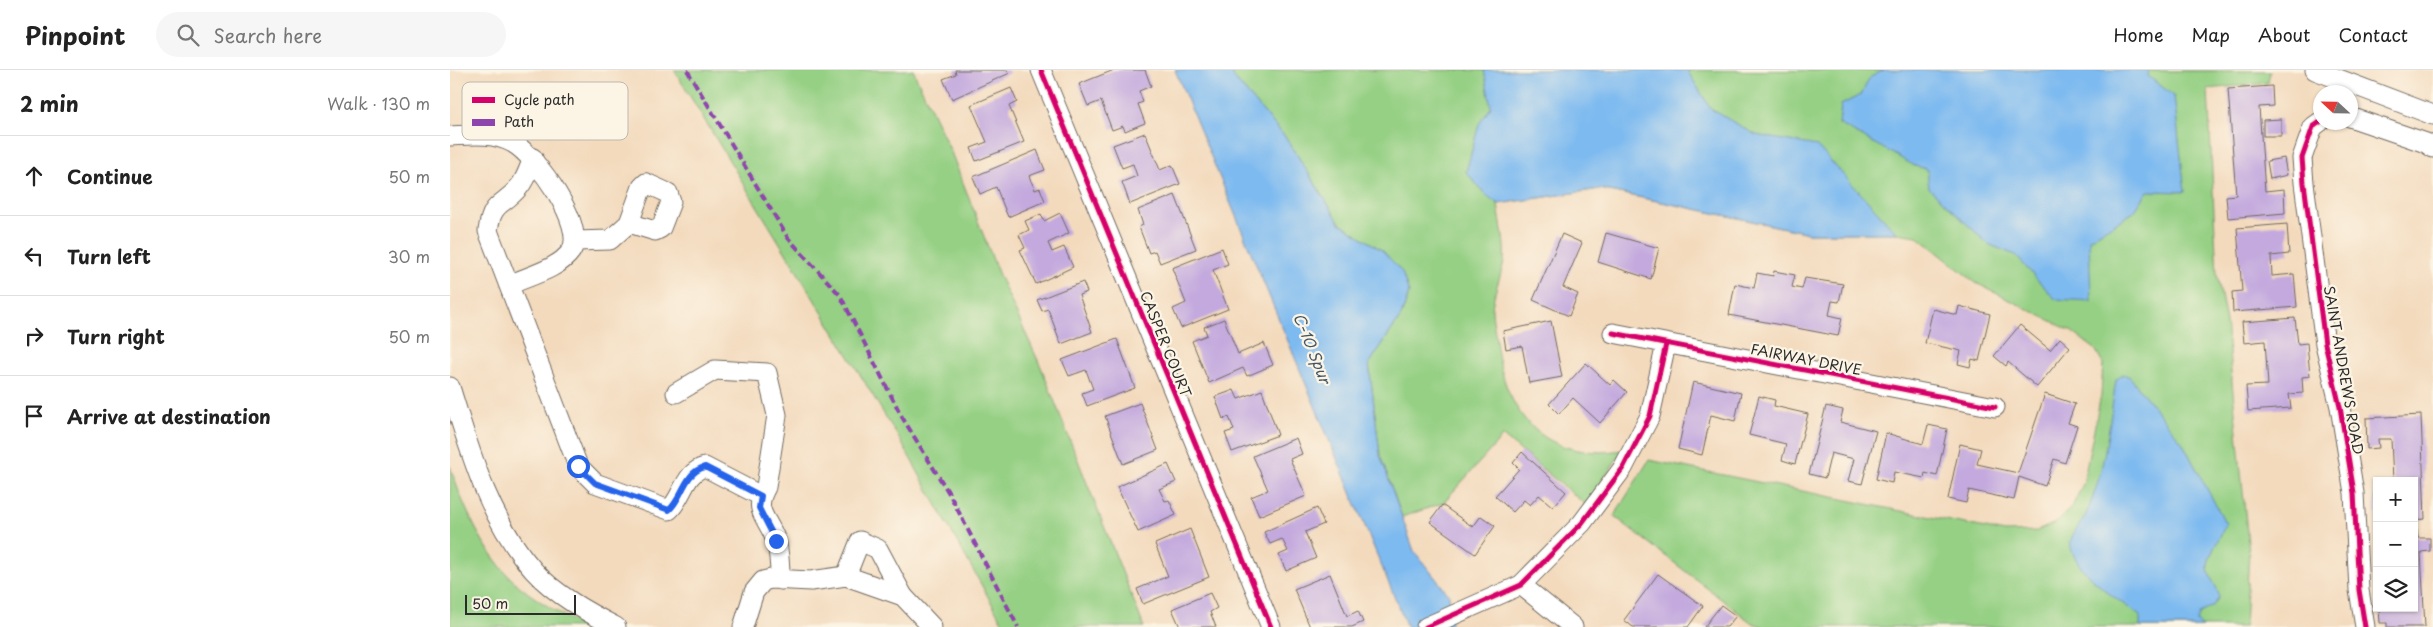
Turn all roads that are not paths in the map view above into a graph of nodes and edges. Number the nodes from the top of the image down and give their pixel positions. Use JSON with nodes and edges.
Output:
{"nodes":[{"id":1,"x":1041,"y":70,"type":"edge"},
{"id":2,"x":2315,"y":70,"type":"edge"},
{"id":3,"x":2433,"y":114,"type":"edge"},
{"id":4,"x":2358,"y":119,"type":"edge"},
{"id":5,"x":2313,"y":126,"type":"edge"},
{"id":6,"x":505,"y":140,"type":"edge"},
{"id":7,"x":2433,"y":148,"type":"edge"},
{"id":8,"x":533,"y":158,"type":"junction"},
{"id":9,"x":629,"y":223,"type":"dead end"},
{"id":10,"x":574,"y":245,"type":"junction"},
{"id":11,"x":508,"y":285,"type":"junction"},
{"id":12,"x":1613,"y":333,"type":"dead end"},
{"id":13,"x":1666,"y":344,"type":"junction"},
{"id":14,"x":450,"y":387,"type":"edge"},
{"id":15,"x":676,"y":393,"type":"dead end"},
{"id":16,"x":1995,"y":407,"type":"dead end"},
{"id":17,"x":761,"y":496,"type":"junction"},
{"id":18,"x":846,"y":576,"type":"junction"},
{"id":19,"x":781,"y":580,"type":"junction"},
{"id":20,"x":1520,"y":585,"type":"junction"},
{"id":21,"x":904,"y":596,"type":"junction"},
{"id":22,"x":616,"y":627,"type":"edge"},
{"id":23,"x":743,"y":627,"type":"edge"},
{"id":24,"x":932,"y":627,"type":"edge"},
{"id":25,"x":1271,"y":627,"type":"edge"},
{"id":26,"x":1426,"y":627,"type":"edge"},
{"id":27,"x":1572,"y":627,"type":"edge"},
{"id":28,"x":2365,"y":627,"type":"edge"}],
"edges":[{"from":1,"to":25,"type":"street","name":"CASPER COURT"},
{"from":2,"to":3,"type":"street"},
{"from":4,"to":7,"type":"street"},
{"from":5,"to":28,"type":"street","name":"SAINT ANDREWS ROAD"},
{"from":6,"to":8,"type":"street"},
{"from":8,"to":10,"type":"street"},
{"from":8,"to":11,"type":"street"},
{"from":9,"to":10,"type":"street"},
{"from":10,"to":11,"type":"street"},
{"from":11,"to":17,"type":"street"},
{"from":12,"to":13,"type":"street","name":"FAIRWAY DRIVE"},
{"from":13,"to":16,"type":"street","name":"FAIRWAY DRIVE"},
{"from":13,"to":20,"type":"street"},
{"from":14,"to":22,"type":"street"},
{"from":15,"to":17,"type":"street"},
{"from":17,"to":19,"type":"street"},
{"from":18,"to":19,"type":"street"},
{"from":18,"to":21,"type":"street"},
{"from":18,"to":21,"type":"street"},
{"from":19,"to":23,"type":"street"},
{"from":20,"to":26,"type":"street"},
{"from":20,"to":27,"type":"street"},
{"from":21,"to":24,"type":"street"}]}
